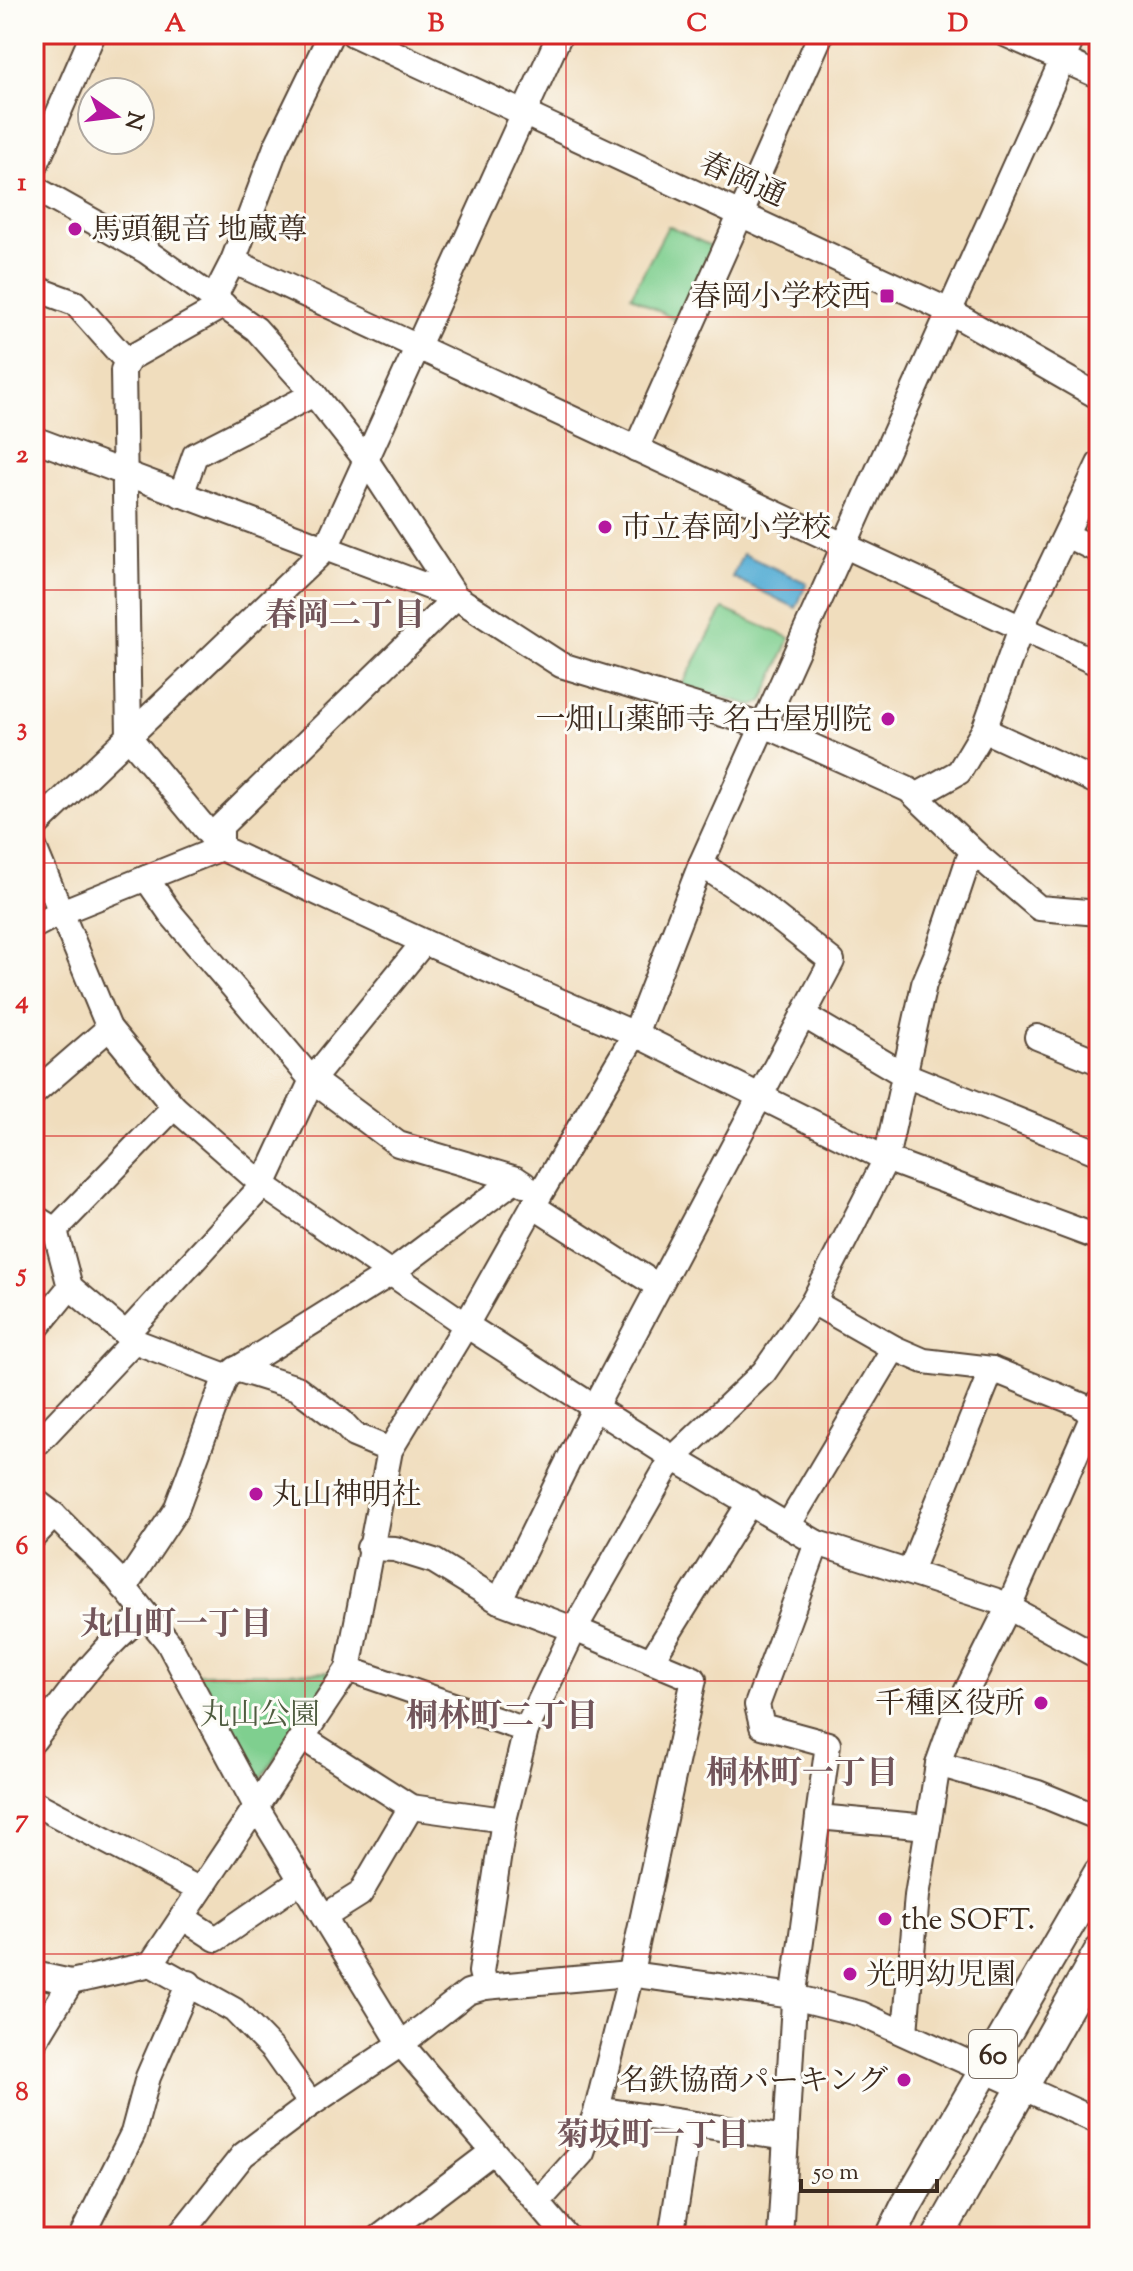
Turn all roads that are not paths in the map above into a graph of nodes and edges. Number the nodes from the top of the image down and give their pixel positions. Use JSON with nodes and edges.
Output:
{"nodes":[{"id":1,"x":93,"y":34,"type":"edge"},
{"id":2,"x":331,"y":34,"type":"edge"},
{"id":3,"x":353,"y":34,"type":"edge"},
{"id":4,"x":560,"y":34,"type":"edge"},
{"id":5,"x":821,"y":34,"type":"edge"},
{"id":6,"x":1005,"y":34,"type":"edge"},
{"id":7,"x":1074,"y":34,"type":"edge"},
{"id":8,"x":1063,"y":61,"type":"junction"},
{"id":9,"x":1099,"y":76,"type":"edge"},
{"id":10,"x":523,"y":113,"type":"junction"},
{"id":11,"x":34,"y":169,"type":"edge"},
{"id":12,"x":34,"y":188,"type":"edge"},
{"id":13,"x":741,"y":214,"type":"junction"},
{"id":14,"x":233,"y":261,"type":"junction"},
{"id":15,"x":34,"y":288,"type":"edge"},
{"id":16,"x":219,"y":301,"type":"junction"},
{"id":17,"x":949,"y":311,"type":"junction"},
{"id":18,"x":416,"y":347,"type":"junction"},
{"id":19,"x":130,"y":358,"type":"junction"},
{"id":20,"x":314,"y":394,"type":"junction"},
{"id":21,"x":1099,"y":397,"type":"edge"},
{"id":22,"x":34,"y":439,"type":"edge"},
{"id":23,"x":636,"y":449,"type":"junction"},
{"id":24,"x":366,"y":460,"type":"junction"},
{"id":25,"x":1099,"y":464,"type":"edge"},
{"id":26,"x":124,"y":473,"type":"junction"},
{"id":27,"x":181,"y":495,"type":"junction"},
{"id":28,"x":1066,"y":535,"type":"junction"},
{"id":29,"x":324,"y":546,"type":"junction"},
{"id":30,"x":844,"y":546,"type":"junction"},
{"id":31,"x":1099,"y":551,"type":"edge"},
{"id":32,"x":456,"y":597,"type":"junction"},
{"id":33,"x":1021,"y":628,"type":"junction"},
{"id":34,"x":1099,"y":664,"type":"edge"},
{"id":35,"x":764,"y":726,"type":"junction"},
{"id":36,"x":984,"y":730,"type":"junction"},
{"id":37,"x":129,"y":737,"type":"junction"},
{"id":38,"x":1099,"y":783,"type":"edge"},
{"id":39,"x":916,"y":796,"type":"junction"},
{"id":40,"x":34,"y":827,"type":"edge"},
{"id":41,"x":34,"y":847,"type":"edge"},
{"id":42,"x":221,"y":848,"type":"junction"},
{"id":43,"x":975,"y":853,"type":"junction"},
{"id":44,"x":701,"y":864,"type":"junction"},
{"id":45,"x":146,"y":878,"type":"junction"},
{"id":46,"x":59,"y":913,"type":"junction"},
{"id":47,"x":1099,"y":913,"type":"edge"},
{"id":48,"x":34,"y":926,"type":"edge"},
{"id":49,"x":424,"y":942,"type":"junction"},
{"id":50,"x":803,"y":1015,"type":"junction"},
{"id":51,"x":109,"y":1028,"type":"junction"},
{"id":52,"x":635,"y":1034,"type":"junction"},
{"id":53,"x":1037,"y":1037,"type":"dead end"},
{"id":54,"x":1099,"y":1062,"type":"edge"},
{"id":55,"x":903,"y":1074,"type":"junction"},
{"id":56,"x":312,"y":1080,"type":"junction"},
{"id":57,"x":34,"y":1093,"type":"edge"},
{"id":58,"x":759,"y":1095,"type":"junction"},
{"id":59,"x":174,"y":1107,"type":"junction"},
{"id":60,"x":1099,"y":1153,"type":"edge"},
{"id":61,"x":886,"y":1159,"type":"junction"},
{"id":62,"x":516,"y":1179,"type":"junction"},
{"id":63,"x":263,"y":1185,"type":"junction"},
{"id":64,"x":537,"y":1200,"type":"junction"},
{"id":65,"x":44,"y":1224,"type":"edge"},
{"id":66,"x":1099,"y":1238,"type":"edge"},
{"id":67,"x":391,"y":1273,"type":"junction"},
{"id":68,"x":658,"y":1286,"type":"junction"},
{"id":69,"x":70,"y":1287,"type":"junction"},
{"id":70,"x":813,"y":1302,"type":"junction"},
{"id":71,"x":466,"y":1325,"type":"junction"},
{"id":72,"x":34,"y":1331,"type":"edge"},
{"id":73,"x":130,"y":1338,"type":"junction"},
{"id":74,"x":894,"y":1348,"type":"junction"},
{"id":75,"x":992,"y":1369,"type":"junction"},
{"id":76,"x":231,"y":1373,"type":"junction"},
{"id":77,"x":595,"y":1407,"type":"junction"},
{"id":78,"x":1096,"y":1414,"type":"edge"},
{"id":79,"x":34,"y":1447,"type":"edge"},
{"id":80,"x":390,"y":1450,"type":"junction"},
{"id":81,"x":675,"y":1459,"type":"junction"},
{"id":82,"x":34,"y":1500,"type":"edge"},
{"id":83,"x":750,"y":1502,"type":"junction"},
{"id":84,"x":54,"y":1515,"type":"junction"},
{"id":85,"x":789,"y":1524,"type":"junction"},
{"id":86,"x":34,"y":1536,"type":"edge"},
{"id":87,"x":817,"y":1543,"type":"junction"},
{"id":88,"x":369,"y":1548,"type":"junction"},
{"id":89,"x":910,"y":1571,"type":"junction"},
{"id":90,"x":124,"y":1588,"type":"junction"},
{"id":91,"x":499,"y":1601,"type":"junction"},
{"id":92,"x":1009,"y":1606,"type":"junction"},
{"id":93,"x":145,"y":1614,"type":"junction"},
{"id":94,"x":574,"y":1630,"type":"junction"},
{"id":95,"x":1096,"y":1648,"type":"edge"},
{"id":96,"x":651,"y":1661,"type":"junction"},
{"id":97,"x":348,"y":1669,"type":"junction"},
{"id":98,"x":526,"y":1730,"type":"junction"},
{"id":99,"x":303,"y":1738,"type":"junction"},
{"id":100,"x":34,"y":1740,"type":"edge"},
{"id":101,"x":938,"y":1764,"type":"junction"},
{"id":102,"x":34,"y":1803,"type":"edge"},
{"id":103,"x":411,"y":1807,"type":"junction"},
{"id":104,"x":257,"y":1808,"type":"junction"},
{"id":105,"x":818,"y":1817,"type":"junction"},
{"id":106,"x":1099,"y":1818,"type":"edge"},
{"id":107,"x":504,"y":1820,"type":"junction"},
{"id":108,"x":928,"y":1827,"type":"junction"},
{"id":109,"x":1099,"y":1873,"type":"edge"},
{"id":110,"x":302,"y":1880,"type":"junction"},
{"id":111,"x":200,"y":1890,"type":"junction"},
{"id":112,"x":325,"y":1916,"type":"junction"},
{"id":113,"x":182,"y":1917,"type":"junction"},
{"id":114,"x":1099,"y":1952,"type":"edge"},
{"id":115,"x":151,"y":1964,"type":"junction"},
{"id":116,"x":34,"y":1974,"type":"edge"},
{"id":117,"x":629,"y":1974,"type":"junction"},
{"id":118,"x":71,"y":1982,"type":"junction"},
{"id":119,"x":189,"y":1983,"type":"junction"},
{"id":120,"x":485,"y":1987,"type":"junction"},
{"id":121,"x":796,"y":1998,"type":"junction"},
{"id":122,"x":905,"y":2032,"type":"junction"},
{"id":123,"x":34,"y":2043,"type":"edge"},
{"id":124,"x":401,"y":2044,"type":"junction"},
{"id":125,"x":985,"y":2069,"type":"junction"},
{"id":126,"x":1022,"y":2086,"type":"junction"},
{"id":127,"x":311,"y":2104,"type":"junction"},
{"id":128,"x":597,"y":2109,"type":"junction"},
{"id":129,"x":1099,"y":2122,"type":"edge"},
{"id":130,"x":689,"y":2124,"type":"junction"},
{"id":131,"x":786,"y":2138,"type":"junction"},
{"id":132,"x":492,"y":2152,"type":"junction"},
{"id":133,"x":538,"y":2202,"type":"junction"},
{"id":134,"x":81,"y":2237,"type":"edge"},
{"id":135,"x":178,"y":2237,"type":"edge"},
{"id":136,"x":380,"y":2237,"type":"edge"},
{"id":137,"x":567,"y":2237,"type":"edge"},
{"id":138,"x":671,"y":2237,"type":"edge"},
{"id":139,"x":780,"y":2237,"type":"edge"},
{"id":140,"x":891,"y":2237,"type":"edge"},
{"id":141,"x":938,"y":2237,"type":"edge"}],
"edges":[{"from":1,"to":11,"type":"street"},
{"from":2,"to":14,"type":"street"},
{"from":3,"to":10,"type":"street","name":"春岡通"},
{"from":4,"to":10,"type":"street"},
{"from":5,"to":13,"type":"street"},
{"from":6,"to":8,"type":"street"},
{"from":7,"to":8,"type":"street"},
{"from":8,"to":9,"type":"street"},
{"from":8,"to":17,"type":"street"},
{"from":10,"to":13,"type":"street","name":"春岡通"},
{"from":10,"to":18,"type":"street"},
{"from":12,"to":16,"type":"street"},
{"from":13,"to":17,"type":"street","name":"春岡通"},
{"from":13,"to":23,"type":"street"},
{"from":14,"to":16,"type":"street"},
{"from":14,"to":18,"type":"street"},
{"from":15,"to":19,"type":"street"},
{"from":16,"to":19,"type":"street"},
{"from":16,"to":20,"type":"street"},
{"from":17,"to":21,"type":"street","name":"春岡通"},
{"from":17,"to":30,"type":"street"},
{"from":18,"to":23,"type":"street"},
{"from":18,"to":24,"type":"street"},
{"from":19,"to":26,"type":"street"},
{"from":20,"to":24,"type":"street"},
{"from":20,"to":27,"type":"street"},
{"from":22,"to":26,"type":"street"},
{"from":23,"to":30,"type":"street"},
{"from":24,"to":29,"type":"street"},
{"from":24,"to":32,"type":"street"},
{"from":25,"to":28,"type":"street"},
{"from":26,"to":27,"type":"street"},
{"from":26,"to":37,"type":"street"},
{"from":27,"to":29,"type":"street"},
{"from":28,"to":31,"type":"street"},
{"from":28,"to":33,"type":"street"},
{"from":29,"to":32,"type":"street"},
{"from":29,"to":37,"type":"street"},
{"from":30,"to":33,"type":"street"},
{"from":30,"to":35,"type":"street"},
{"from":32,"to":35,"type":"street"},
{"from":32,"to":42,"type":"street"},
{"from":33,"to":34,"type":"street"},
{"from":33,"to":36,"type":"street"},
{"from":35,"to":39,"type":"street"},
{"from":35,"to":44,"type":"street"},
{"from":36,"to":38,"type":"street"},
{"from":36,"to":39,"type":"street"},
{"from":37,"to":40,"type":"street"},
{"from":37,"to":42,"type":"street"},
{"from":39,"to":43,"type":"street"},
{"from":41,"to":46,"type":"street"},
{"from":42,"to":45,"type":"street"},
{"from":42,"to":49,"type":"street"},
{"from":43,"to":47,"type":"street"},
{"from":43,"to":55,"type":"street"},
{"from":44,"to":50,"type":"street"},
{"from":44,"to":52,"type":"street"},
{"from":45,"to":46,"type":"street"},
{"from":45,"to":56,"type":"street"},
{"from":46,"to":48,"type":"street"},
{"from":46,"to":51,"type":"street"},
{"from":49,"to":52,"type":"street"},
{"from":49,"to":56,"type":"street"},
{"from":50,"to":55,"type":"street"},
{"from":50,"to":58,"type":"street"},
{"from":51,"to":57,"type":"street"},
{"from":51,"to":59,"type":"street"},
{"from":52,"to":58,"type":"street"},
{"from":52,"to":64,"type":"street"},
{"from":53,"to":54,"type":"street"},
{"from":55,"to":60,"type":"street"},
{"from":55,"to":61,"type":"street"},
{"from":56,"to":62,"type":"street"},
{"from":56,"to":63,"type":"street"},
{"from":58,"to":61,"type":"street"},
{"from":58,"to":68,"type":"street"},
{"from":59,"to":63,"type":"street"},
{"from":59,"to":65,"type":"street"},
{"from":61,"to":66,"type":"street"},
{"from":61,"to":70,"type":"street"},
{"from":62,"to":64,"type":"street"},
{"from":62,"to":67,"type":"street"},
{"from":63,"to":67,"type":"street"},
{"from":63,"to":73,"type":"street"},
{"from":64,"to":68,"type":"street"},
{"from":64,"to":71,"type":"street"},
{"from":65,"to":69,"type":"street"},
{"from":67,"to":71,"type":"street"},
{"from":67,"to":76,"type":"street"},
{"from":68,"to":77,"type":"street"},
{"from":69,"to":72,"type":"street"},
{"from":69,"to":73,"type":"street"},
{"from":70,"to":74,"type":"street"},
{"from":70,"to":81,"type":"street"},
{"from":71,"to":77,"type":"street"},
{"from":71,"to":80,"type":"street"},
{"from":73,"to":76,"type":"street"},
{"from":73,"to":79,"type":"street"},
{"from":74,"to":75,"type":"street"},
{"from":74,"to":85,"type":"street"},
{"from":75,"to":78,"type":"street"},
{"from":75,"to":89,"type":"street"},
{"from":76,"to":80,"type":"street"},
{"from":76,"to":90,"type":"street"},
{"from":77,"to":81,"type":"street"},
{"from":77,"to":91,"type":"street"},
{"from":78,"to":92,"type":"street"},
{"from":80,"to":88,"type":"street"},
{"from":81,"to":83,"type":"street"},
{"from":81,"to":94,"type":"street"},
{"from":82,"to":84,"type":"street"},
{"from":83,"to":85,"type":"street"},
{"from":83,"to":96,"type":"street"},
{"from":84,"to":86,"type":"street"},
{"from":84,"to":90,"type":"street"},
{"from":85,"to":87,"type":"street"},
{"from":87,"to":89,"type":"street"},
{"from":87,"to":105,"type":"street"},
{"from":88,"to":91,"type":"street"},
{"from":88,"to":97,"type":"street"},
{"from":89,"to":92,"type":"street"},
{"from":90,"to":93,"type":"street"},
{"from":91,"to":94,"type":"street"},
{"from":92,"to":95,"type":"street"},
{"from":92,"to":101,"type":"street"},
{"from":93,"to":100,"type":"street"},
{"from":93,"to":104,"type":"street"},
{"from":94,"to":96,"type":"street"},
{"from":94,"to":98,"type":"street"},
{"from":96,"to":117,"type":"street"},
{"from":97,"to":98,"type":"street"},
{"from":97,"to":99,"type":"street"},
{"from":98,"to":107,"type":"street"},
{"from":99,"to":103,"type":"street"},
{"from":99,"to":104,"type":"street"},
{"from":101,"to":106,"type":"street"},
{"from":101,"to":108,"type":"street"},
{"from":102,"to":111,"type":"street"},
{"from":103,"to":107,"type":"street"},
{"from":103,"to":112,"type":"street"},
{"from":104,"to":110,"type":"street"},
{"from":104,"to":111,"type":"street"},
{"from":105,"to":108,"type":"street"},
{"from":105,"to":121,"type":"street"},
{"from":107,"to":120,"type":"street"},
{"from":108,"to":122,"type":"street"},
{"from":109,"to":125,"type":"main road","number":"60"},
{"from":110,"to":112,"type":"street"},
{"from":110,"to":113,"type":"street"},
{"from":111,"to":113,"type":"street"},
{"from":112,"to":124,"type":"street"},
{"from":113,"to":115,"type":"street"},
{"from":114,"to":126,"type":"main road","number":"60"},
{"from":115,"to":118,"type":"street"},
{"from":115,"to":119,"type":"street"},
{"from":116,"to":118,"type":"street"},
{"from":117,"to":120,"type":"street"},
{"from":117,"to":121,"type":"street"},
{"from":117,"to":128,"type":"street"},
{"from":118,"to":123,"type":"street"},
{"from":119,"to":127,"type":"street"},
{"from":119,"to":134,"type":"street"},
{"from":120,"to":124,"type":"street"},
{"from":121,"to":122,"type":"street"},
{"from":121,"to":131,"type":"street"},
{"from":122,"to":125,"type":"street"},
{"from":124,"to":127,"type":"street"},
{"from":124,"to":132,"type":"street"},
{"from":125,"to":126,"type":"street"},
{"from":125,"to":140,"type":"main road","number":"60"},
{"from":126,"to":129,"type":"street"},
{"from":126,"to":141,"type":"main road","number":"60"},
{"from":127,"to":135,"type":"street"},
{"from":128,"to":130,"type":"street"},
{"from":128,"to":133,"type":"street"},
{"from":130,"to":131,"type":"street"},
{"from":130,"to":138,"type":"street"},
{"from":131,"to":139,"type":"street"},
{"from":132,"to":133,"type":"street"},
{"from":132,"to":136,"type":"street"},
{"from":133,"to":137,"type":"street"}]}
